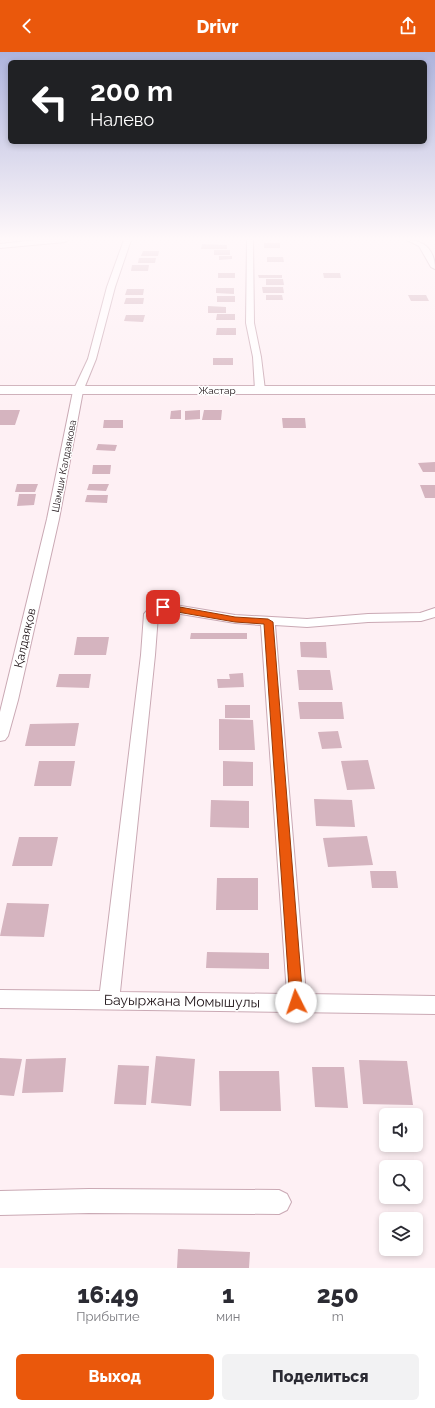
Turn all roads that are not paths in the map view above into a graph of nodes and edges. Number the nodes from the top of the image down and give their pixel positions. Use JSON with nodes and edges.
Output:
{"nodes":[{"id":1,"x":108,"y":297,"type":"edge"},
{"id":2,"x":250,"y":297,"type":"edge"},
{"id":3,"x":0,"y":390,"type":"edge"},
{"id":4,"x":260,"y":390,"type":"junction"},
{"id":5,"x":435,"y":390,"type":"edge"},
{"id":6,"x":78,"y":391,"type":"junction"},
{"id":7,"x":48,"y":540,"type":"joint"},
{"id":8,"x":435,"y":612,"type":"edge"},
{"id":9,"x":268,"y":622,"type":"junction"},
{"id":10,"x":0,"y":736,"type":"edge"},
{"id":11,"x":0,"y":999,"type":"edge"},
{"id":12,"x":109,"y":1000,"type":"junction"},
{"id":13,"x":296,"y":1002,"type":"junction"},
{"id":14,"x":435,"y":1005,"type":"edge"},
{"id":15,"x":279,"y":1202,"type":"dead end"},
{"id":16,"x":0,"y":1203,"type":"edge"}],
"edges":[{"from":1,"to":6,"type":"street","name":"Шамши Калдаякова"},
{"from":2,"to":4,"type":"street"},
{"from":3,"to":6,"type":"street","name":"Жастар"},
{"from":4,"to":5,"type":"street","name":"Жастар"},
{"from":4,"to":6,"type":"street","name":"Жастар"},
{"from":6,"to":7,"type":"street","name":"Шамши Калдаякова"},
{"from":7,"to":10,"type":"street","name":"Қалдаяқов"},
{"from":8,"to":9,"type":"street"},
{"from":9,"to":12,"type":"street"},
{"from":9,"to":13,"type":"street"},
{"from":11,"to":12,"type":"street","name":"Бауыржана Момышулы"},
{"from":12,"to":13,"type":"street","name":"Бауыржана Момышулы"},
{"from":13,"to":14,"type":"street","name":"Бауыржана Момышулы"},
{"from":15,"to":16,"type":"street"}]}
